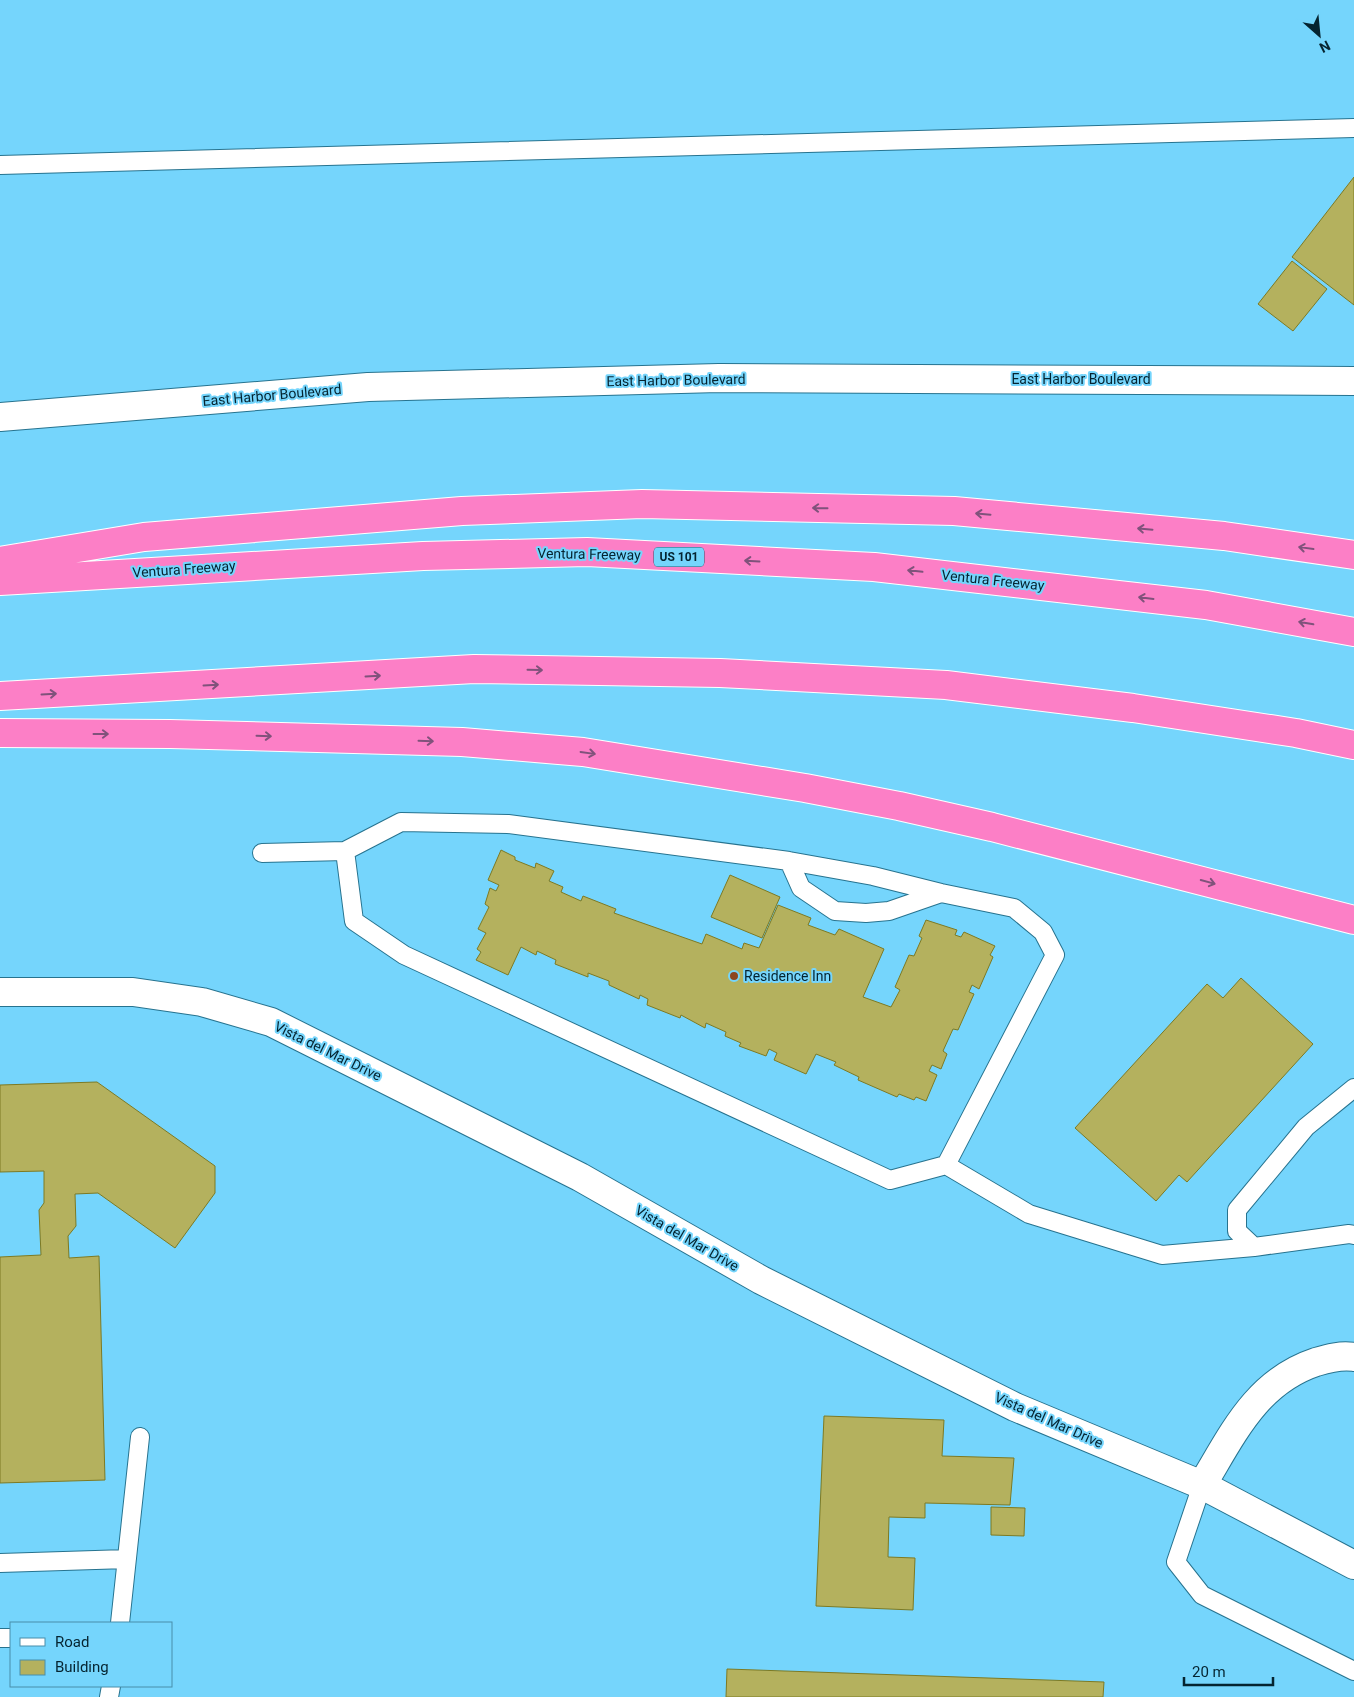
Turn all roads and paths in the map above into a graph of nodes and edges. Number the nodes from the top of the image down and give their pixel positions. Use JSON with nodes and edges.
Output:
{"nodes":[{"id":1,"x":1354,"y":128,"type":"edge"},
{"id":2,"x":0,"y":165,"type":"edge"},
{"id":3,"x":1354,"y":381,"type":"edge"},
{"id":4,"x":0,"y":417,"type":"edge"},
{"id":5,"x":1354,"y":555,"type":"edge"},
{"id":6,"x":0,"y":561,"type":"edge"},
{"id":7,"x":0,"y":581,"type":"edge"},
{"id":8,"x":1354,"y":632,"type":"edge"},
{"id":9,"x":0,"y":696,"type":"edge"},
{"id":10,"x":0,"y":733,"type":"edge"},
{"id":11,"x":1354,"y":745,"type":"edge"},
{"id":12,"x":345,"y":851,"type":"junction"},
{"id":13,"x":262,"y":854,"type":"dead end"},
{"id":14,"x":789,"y":861,"type":"junction"},
{"id":15,"x":940,"y":893,"type":"junction"},
{"id":16,"x":1354,"y":920,"type":"edge"},
{"id":17,"x":0,"y":992,"type":"edge"},
{"id":18,"x":1354,"y":1088,"type":"edge"},
{"id":19,"x":946,"y":1165,"type":"junction"},
{"id":20,"x":1354,"y":1236,"type":"edge"},
{"id":21,"x":1254,"y":1247,"type":"junction"},
{"id":22,"x":1354,"y":1357,"type":"edge"},
{"id":23,"x":140,"y":1437,"type":"dead end"},
{"id":24,"x":1202,"y":1485,"type":"junction"},
{"id":25,"x":127,"y":1559,"type":"junction"},
{"id":26,"x":0,"y":1563,"type":"edge"},
{"id":27,"x":1354,"y":1565,"type":"edge"},
{"id":28,"x":120,"y":1622,"type":"edge"},
{"id":29,"x":1354,"y":1671,"type":"edge"}],
"edges":[{"from":1,"to":2,"type":"lane"},
{"from":3,"to":4,"type":"street","name":"East Harbor Boulevard"},
{"from":5,"to":6,"type":"highway","one_way":true},
{"from":8,"to":7,"type":"highway","name":"Ventura Freeway","number":"US 101","one_way":true},
{"from":9,"to":11,"type":"highway","one_way":true},
{"from":10,"to":16,"type":"highway","one_way":true},
{"from":12,"to":13,"type":"lane"},
{"from":12,"to":14,"type":"lane"},
{"from":12,"to":19,"type":"lane"},
{"from":14,"to":15,"type":"lane"},
{"from":14,"to":15,"type":"lane"},
{"from":15,"to":19,"type":"lane"},
{"from":17,"to":24,"type":"street","name":"Vista del Mar Drive"},
{"from":18,"to":21,"type":"lane"},
{"from":19,"to":21,"type":"lane"},
{"from":20,"to":21,"type":"lane"},
{"from":22,"to":24,"type":"street"},
{"from":23,"to":25,"type":"lane"},
{"from":24,"to":27,"type":"street","name":"Vista del Mar Drive"},
{"from":24,"to":29,"type":"lane"},
{"from":25,"to":26,"type":"lane"},
{"from":25,"to":28,"type":"lane"}]}
